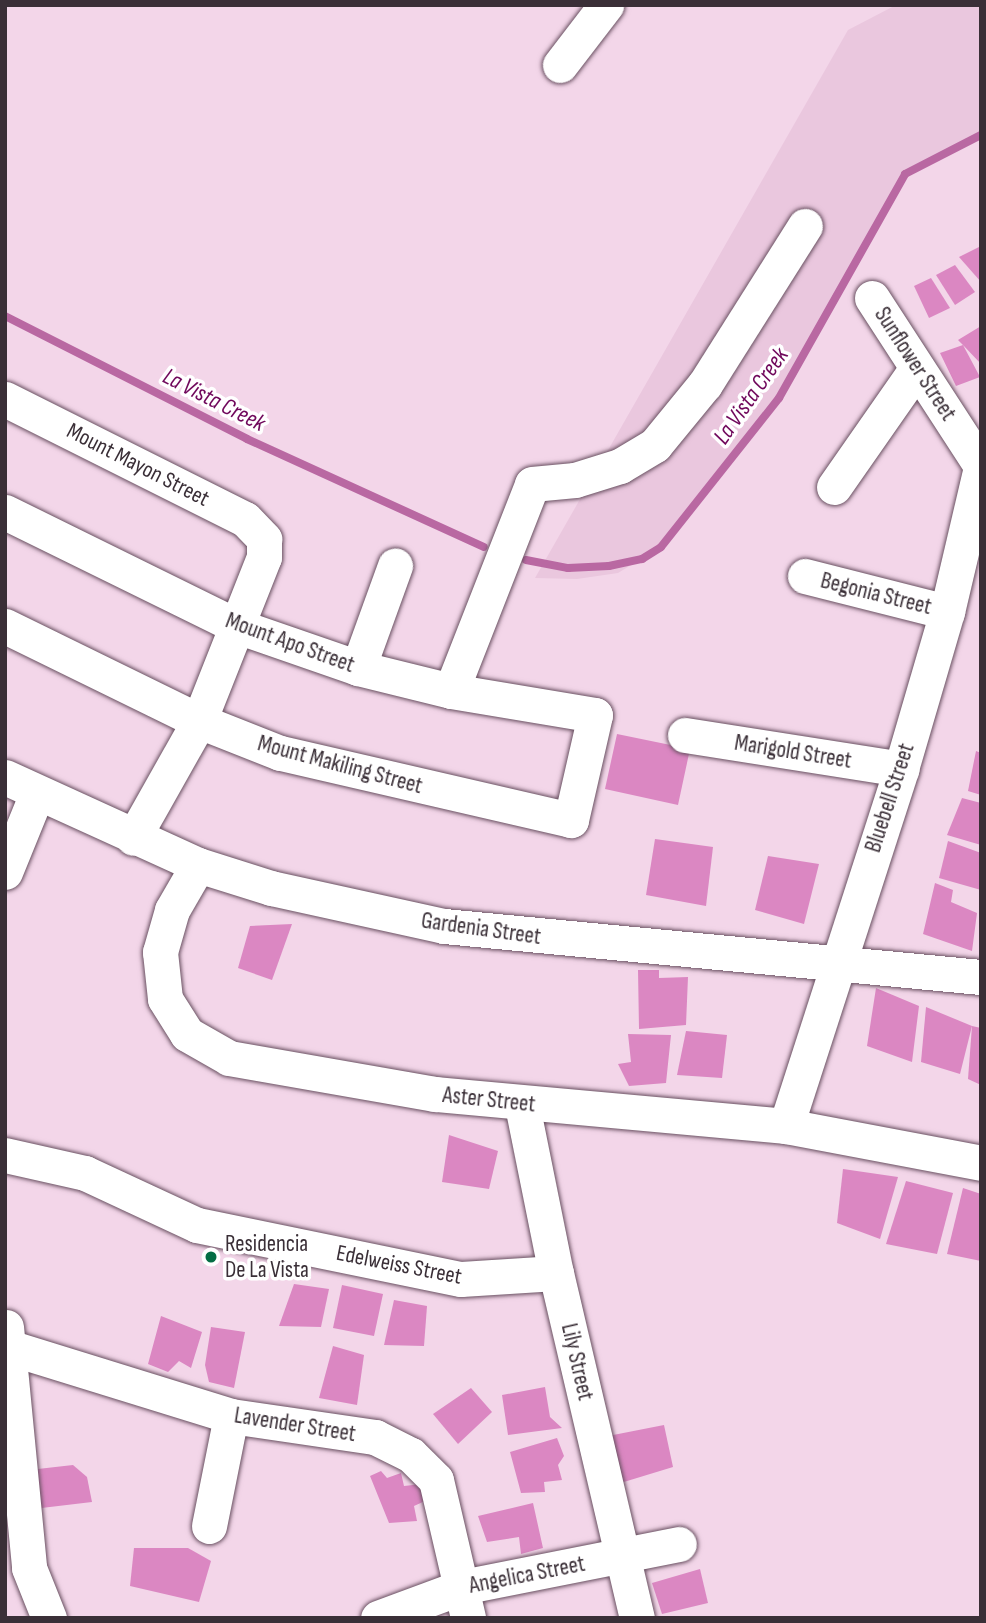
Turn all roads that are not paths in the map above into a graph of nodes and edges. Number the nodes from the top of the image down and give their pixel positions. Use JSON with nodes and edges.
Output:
{"nodes":[{"id":1,"x":606,"y":5,"type":"edge"},
{"id":2,"x":560,"y":65,"type":"dead end"},
{"id":3,"x":806,"y":226,"type":"dead end"},
{"id":4,"x":872,"y":298,"type":"dead end"},
{"id":5,"x":917,"y":368,"type":"junction"},
{"id":6,"x":5,"y":399,"type":"edge"},
{"id":7,"x":981,"y":466,"type":"edge"},
{"id":8,"x":834,"y":486,"type":"dead end"},
{"id":9,"x":5,"y":512,"type":"edge"},
{"id":10,"x":395,"y":566,"type":"dead end"},
{"id":11,"x":805,"y":576,"type":"dead end"},
{"id":12,"x":947,"y":612,"type":"junction"},
{"id":13,"x":5,"y":626,"type":"edge"},
{"id":14,"x":237,"y":626,"type":"junction"},
{"id":15,"x":358,"y":668,"type":"junction"},
{"id":16,"x":451,"y":691,"type":"junction"},
{"id":17,"x":199,"y":721,"type":"junction"},
{"id":18,"x":685,"y":735,"type":"dead end"},
{"id":19,"x":901,"y":769,"type":"junction"},
{"id":20,"x":5,"y":777,"type":"edge"},
{"id":21,"x":37,"y":793,"type":"junction"},
{"id":22,"x":571,"y":820,"type":"joint"},
{"id":23,"x":133,"y":838,"type":"junction"},
{"id":24,"x":198,"y":866,"type":"junction"},
{"id":25,"x":5,"y":872,"type":"edge"},
{"id":26,"x":836,"y":961,"type":"junction"},
{"id":27,"x":981,"y":976,"type":"edge"},
{"id":28,"x":522,"y":1105,"type":"junction"},
{"id":29,"x":786,"y":1126,"type":"junction"},
{"id":30,"x":5,"y":1155,"type":"edge"},
{"id":31,"x":981,"y":1163,"type":"edge"},
{"id":32,"x":556,"y":1273,"type":"junction"},
{"id":33,"x":7,"y":1335,"type":"edge"},
{"id":34,"x":231,"y":1416,"type":"junction"},
{"id":35,"x":208,"y":1526,"type":"dead end"},
{"id":36,"x":679,"y":1544,"type":"dead end"},
{"id":37,"x":623,"y":1556,"type":"junction"},
{"id":38,"x":465,"y":1602,"type":"edge"},
{"id":39,"x":48,"y":1618,"type":"edge"},
{"id":40,"x":378,"y":1618,"type":"edge"},
{"id":41,"x":637,"y":1618,"type":"edge"}],
"edges":[{"from":1,"to":2,"type":"street"},
{"from":3,"to":16,"type":"street"},
{"from":4,"to":5,"type":"street","name":"Sunflower Street"},
{"from":5,"to":7,"type":"street","name":"Sunflower Street"},
{"from":5,"to":8,"type":"street"},
{"from":6,"to":14,"type":"street","name":"Mount Mayon Street"},
{"from":7,"to":12,"type":"street","name":"Bluebell Street"},
{"from":9,"to":14,"type":"street","name":"Mount Apo Street"},
{"from":10,"to":15,"type":"street"},
{"from":11,"to":12,"type":"street","name":"Begonia Street"},
{"from":12,"to":19,"type":"street","name":"Bluebell Street"},
{"from":13,"to":17,"type":"street","name":"Mount Makiling Street"},
{"from":14,"to":15,"type":"street","name":"Mount Apo Street"},
{"from":14,"to":17,"type":"street"},
{"from":15,"to":16,"type":"street","name":"Mount Apo Street"},
{"from":16,"to":22,"type":"street","name":"Mount Apo Street"},
{"from":17,"to":22,"type":"street","name":"Mount Makiling Street"},
{"from":17,"to":23,"type":"street"},
{"from":18,"to":19,"type":"street","name":"Marigold Street"},
{"from":19,"to":26,"type":"street","name":"Bluebell Street"},
{"from":20,"to":21,"type":"street","name":"Gardenia Street"},
{"from":21,"to":23,"type":"street","name":"Gardenia Street"},
{"from":21,"to":25,"type":"street"},
{"from":23,"to":24,"type":"street","name":"Gardenia Street"},
{"from":24,"to":26,"type":"street","name":"Gardenia Street"},
{"from":24,"to":28,"type":"street","name":"Aster Street"},
{"from":26,"to":27,"type":"street","name":"Gardenia Street"},
{"from":26,"to":29,"type":"street","name":"Bluebell Street"},
{"from":28,"to":29,"type":"street","name":"Aster Street"},
{"from":28,"to":32,"type":"street","name":"Lily Street"},
{"from":29,"to":31,"type":"street","name":"Aster Street"},
{"from":30,"to":32,"type":"street","name":"Edelweiss Street"},
{"from":32,"to":37,"type":"street","name":"Lily Street"},
{"from":33,"to":34,"type":"street","name":"Lavender Street"},
{"from":33,"to":39,"type":"street"},
{"from":34,"to":35,"type":"street"},
{"from":34,"to":38,"type":"street","name":"Lavender Street"},
{"from":36,"to":37,"type":"street","name":"Angelica Street"},
{"from":37,"to":38,"type":"street","name":"Angelica Street"},
{"from":37,"to":41,"type":"street","name":"Lily Street"},
{"from":38,"to":40,"type":"street","name":"Angelica Street"}]}
